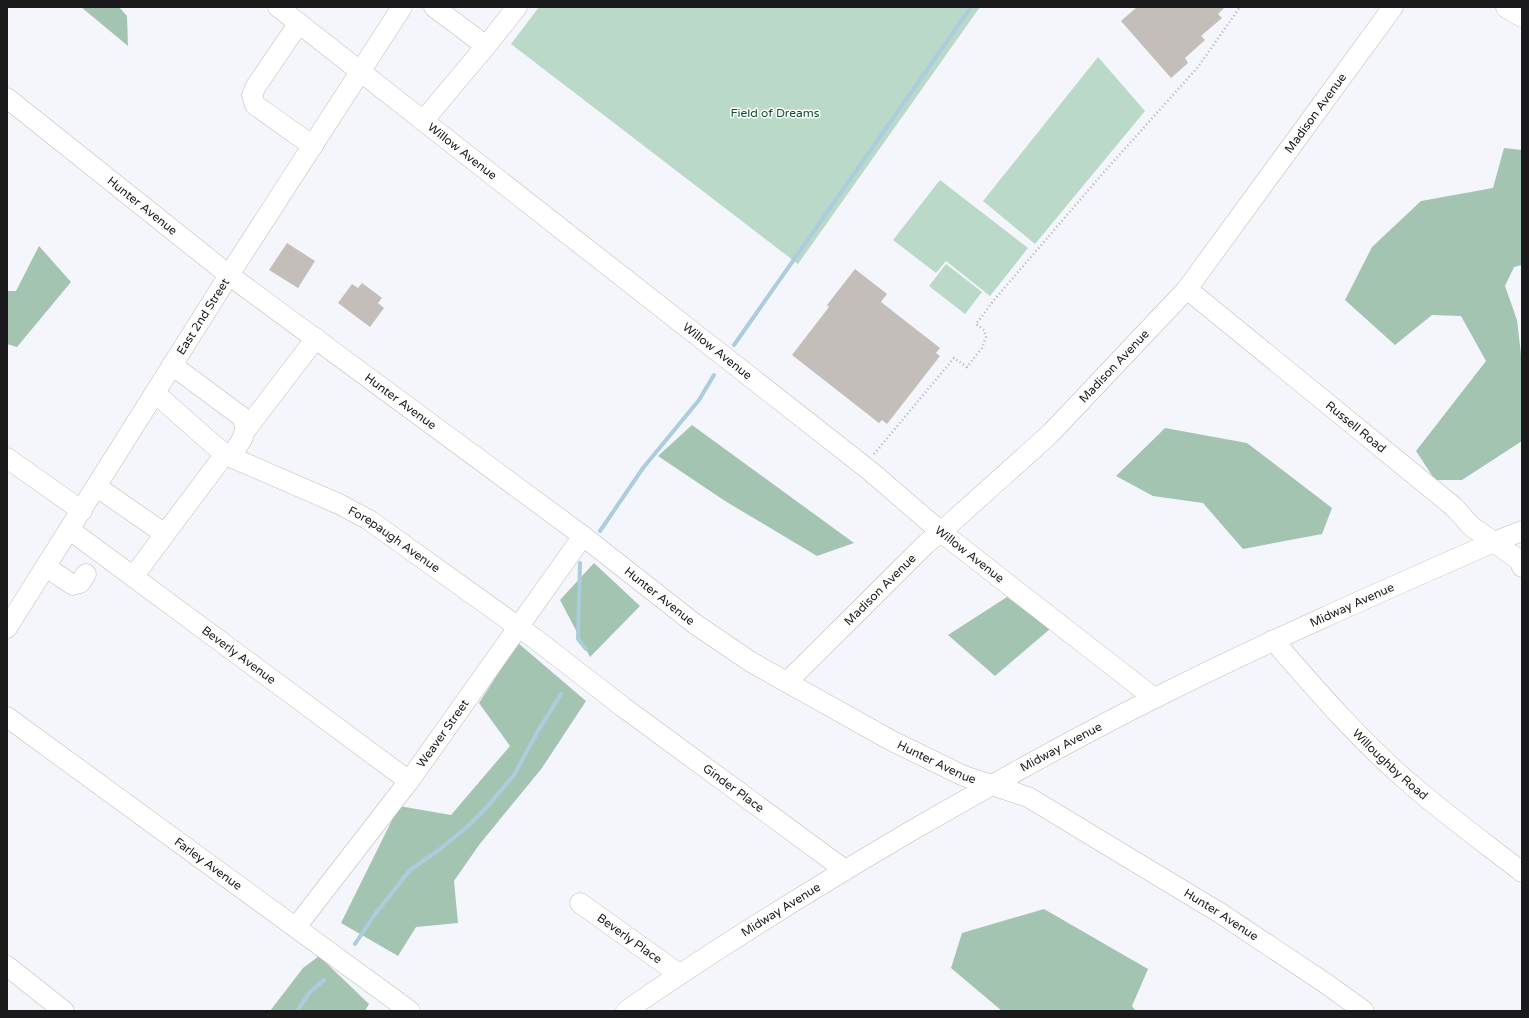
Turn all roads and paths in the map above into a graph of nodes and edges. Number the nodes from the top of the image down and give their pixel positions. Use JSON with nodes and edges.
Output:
{"nodes":[{"id":1,"x":278,"y":7,"type":"edge"},
{"id":2,"x":402,"y":7,"type":"edge"},
{"id":3,"x":517,"y":7,"type":"edge"},
{"id":4,"x":1240,"y":7,"type":"edge"},
{"id":5,"x":1393,"y":7,"type":"edge"},
{"id":6,"x":1507,"y":7,"type":"edge"},
{"id":7,"x":444,"y":10,"type":"edge"},
{"id":8,"x":1522,"y":16,"type":"edge"},
{"id":9,"x":299,"y":23,"type":"junction"},
{"id":10,"x":486,"y":46,"type":"junction"},
{"id":11,"x":360,"y":72,"type":"junction"},
{"id":12,"x":7,"y":98,"type":"edge"},
{"id":13,"x":423,"y":121,"type":"junction"},
{"id":14,"x":313,"y":146,"type":"junction"},
{"id":15,"x":229,"y":275,"type":"junction"},
{"id":16,"x":1187,"y":289,"type":"junction"},
{"id":17,"x":316,"y":338,"type":"junction"},
{"id":18,"x":172,"y":365,"type":"junction"},
{"id":19,"x":155,"y":393,"type":"junction"},
{"id":20,"x":245,"y":431,"type":"junction"},
{"id":21,"x":228,"y":455,"type":"junction"},
{"id":22,"x":7,"y":458,"type":"edge"},
{"id":23,"x":871,"y":458,"type":"dead end"},
{"id":24,"x":97,"y":487,"type":"junction"},
{"id":25,"x":82,"y":511,"type":"junction"},
{"id":26,"x":70,"y":530,"type":"junction"},
{"id":27,"x":1522,"y":531,"type":"edge"},
{"id":28,"x":941,"y":532,"type":"junction"},
{"id":29,"x":166,"y":534,"type":"junction"},
{"id":30,"x":583,"y":536,"type":"junction"},
{"id":31,"x":1494,"y":542,"type":"junction"},
{"id":32,"x":46,"y":566,"type":"junction"},
{"id":33,"x":1522,"y":567,"type":"edge"},
{"id":34,"x":86,"y":574,"type":"dead end"},
{"id":35,"x":133,"y":577,"type":"junction"},
{"id":36,"x":518,"y":627,"type":"junction"},
{"id":37,"x":7,"y":628,"type":"edge"},
{"id":38,"x":1273,"y":640,"type":"junction"},
{"id":39,"x":786,"y":682,"type":"junction"},
{"id":40,"x":1154,"y":698,"type":"junction"},
{"id":41,"x":623,"y":707,"type":"joint"},
{"id":42,"x":7,"y":717,"type":"edge"},
{"id":43,"x":408,"y":781,"type":"junction"},
{"id":44,"x":991,"y":785,"type":"junction"},
{"id":45,"x":845,"y":870,"type":"junction"},
{"id":46,"x":1522,"y":872,"type":"edge"},
{"id":47,"x":580,"y":903,"type":"dead end"},
{"id":48,"x":296,"y":927,"type":"junction"},
{"id":49,"x":7,"y":966,"type":"edge"},
{"id":50,"x":679,"y":974,"type":"junction"},
{"id":51,"x":64,"y":1011,"type":"edge"},
{"id":52,"x":410,"y":1011,"type":"edge"},
{"id":53,"x":626,"y":1011,"type":"edge"},
{"id":54,"x":1364,"y":1011,"type":"edge"}],
"edges":[{"from":1,"to":9,"type":"street","name":"Willow Avenue"},
{"from":2,"to":11,"type":"street","name":"East 2nd Street"},
{"from":3,"to":10,"type":"street"},
{"from":4,"to":23,"type":"path"},
{"from":5,"to":16,"type":"street","name":"Madison Avenue"},
{"from":6,"to":8,"type":"main road"},
{"from":7,"to":10,"type":"street"},
{"from":9,"to":11,"type":"street","name":"Willow Avenue"},
{"from":9,"to":14,"type":"street"},
{"from":10,"to":13,"type":"street"},
{"from":11,"to":13,"type":"street","name":"Willow Avenue"},
{"from":11,"to":14,"type":"street","name":"East 2nd Street"},
{"from":12,"to":15,"type":"street","name":"Hunter Avenue"},
{"from":13,"to":28,"type":"street","name":"Willow Avenue"},
{"from":14,"to":15,"type":"street","name":"East 2nd Street"},
{"from":15,"to":17,"type":"street","name":"Hunter Avenue"},
{"from":15,"to":18,"type":"street","name":"East 2nd Street"},
{"from":16,"to":28,"type":"street","name":"Madison Avenue"},
{"from":16,"to":31,"type":"street","name":"Russell Road"},
{"from":17,"to":20,"type":"street"},
{"from":17,"to":30,"type":"street","name":"Hunter Avenue"},
{"from":18,"to":19,"type":"street","name":"East 2nd Street"},
{"from":18,"to":20,"type":"street"},
{"from":19,"to":21,"type":"street","name":"Forepaugh Avenue"},
{"from":19,"to":24,"type":"street","name":"East 2nd Street"},
{"from":20,"to":21,"type":"street"},
{"from":21,"to":29,"type":"street"},
{"from":21,"to":36,"type":"street","name":"Forepaugh Avenue"},
{"from":22,"to":25,"type":"street"},
{"from":24,"to":25,"type":"street","name":"East 2nd Street"},
{"from":24,"to":29,"type":"street"},
{"from":25,"to":26,"type":"street","name":"East 2nd Street"},
{"from":26,"to":32,"type":"street","name":"East 2nd Street"},
{"from":26,"to":35,"type":"street","name":"Beverly Avenue"},
{"from":27,"to":31,"type":"street","name":"Midway Avenue"},
{"from":28,"to":39,"type":"street","name":"Madison Avenue"},
{"from":28,"to":40,"type":"street","name":"Willow Avenue"},
{"from":29,"to":35,"type":"street"},
{"from":30,"to":36,"type":"street","name":"Weaver Street"},
{"from":30,"to":39,"type":"street","name":"Hunter Avenue"},
{"from":31,"to":33,"type":"street","name":"Russell Road"},
{"from":31,"to":38,"type":"street","name":"Midway Avenue"},
{"from":32,"to":34,"type":"street"},
{"from":32,"to":37,"type":"street","name":"East 2nd Street"},
{"from":35,"to":43,"type":"street","name":"Beverly Avenue"},
{"from":36,"to":41,"type":"street","name":"Forepaugh Avenue"},
{"from":36,"to":43,"type":"street","name":"Weaver Street"},
{"from":38,"to":40,"type":"street","name":"Midway Avenue"},
{"from":38,"to":46,"type":"street","name":"Willoughby Road"},
{"from":39,"to":44,"type":"street","name":"Hunter Avenue"},
{"from":40,"to":44,"type":"street","name":"Midway Avenue"},
{"from":41,"to":45,"type":"street","name":"Ginder Place"},
{"from":42,"to":48,"type":"street","name":"Farley Avenue"},
{"from":43,"to":48,"type":"street","name":"Weaver Street"},
{"from":44,"to":45,"type":"street","name":"Midway Avenue"},
{"from":44,"to":54,"type":"street","name":"Hunter Avenue"},
{"from":45,"to":50,"type":"street","name":"Midway Avenue"},
{"from":47,"to":50,"type":"street","name":"Beverly Place"},
{"from":48,"to":52,"type":"street","name":"Farley Avenue"},
{"from":49,"to":51,"type":"street"},
{"from":50,"to":53,"type":"street","name":"Midway Avenue"}]}
